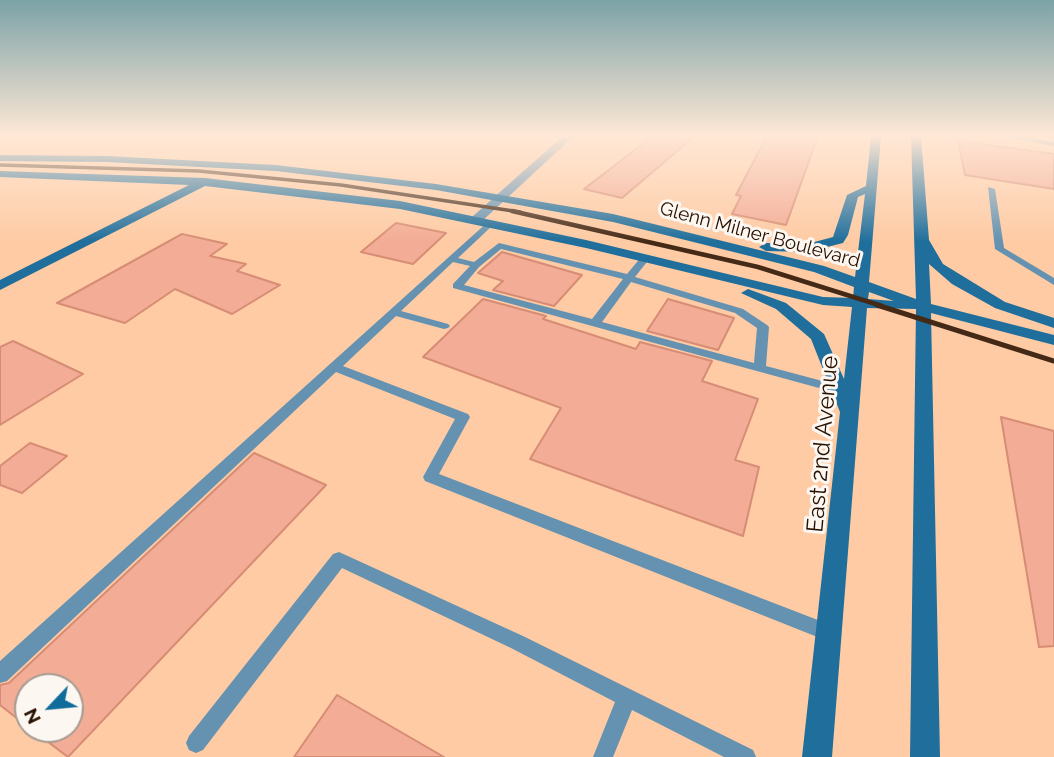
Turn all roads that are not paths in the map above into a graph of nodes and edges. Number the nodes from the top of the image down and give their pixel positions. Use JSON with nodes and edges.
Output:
{"nodes":[{"id":1,"x":221,"y":171,"type":"edge"},
{"id":2,"x":296,"y":171,"type":"edge"},
{"id":3,"x":531,"y":171,"type":"edge"},
{"id":4,"x":873,"y":171,"type":"edge"},
{"id":5,"x":918,"y":171,"type":"edge"},
{"id":6,"x":0,"y":174,"type":"edge"},
{"id":7,"x":204,"y":182,"type":"junction"},
{"id":8,"x":871,"y":188,"type":"junction"},
{"id":9,"x":990,"y":189,"type":"dead end"},
{"id":10,"x":503,"y":198,"type":"junction"},
{"id":11,"x":483,"y":222,"type":"junction"},
{"id":12,"x":922,"y":239,"type":"junction"},
{"id":13,"x":726,"y":245,"type":"junction"},
{"id":14,"x":452,"y":258,"type":"junction"},
{"id":15,"x":645,"y":258,"type":"junction"},
{"id":16,"x":476,"y":265,"type":"junction"},
{"id":17,"x":629,"y":278,"type":"junction"},
{"id":18,"x":1054,"y":282,"type":"edge"},
{"id":19,"x":0,"y":286,"type":"edge"},
{"id":20,"x":863,"y":295,"type":"junction"},
{"id":21,"x":922,"y":306,"type":"junction"},
{"id":22,"x":394,"y":312,"type":"junction"},
{"id":23,"x":595,"y":323,"type":"junction"},
{"id":24,"x":1054,"y":324,"type":"edge"},
{"id":25,"x":444,"y":326,"type":"dead end"},
{"id":26,"x":1054,"y":340,"type":"edge"},
{"id":27,"x":334,"y":367,"type":"junction"},
{"id":28,"x":760,"y":368,"type":"junction"},
{"id":29,"x":841,"y":390,"type":"junction"},
{"id":30,"x":850,"y":413,"type":"junction"},
{"id":31,"x":830,"y":633,"type":"junction"},
{"id":32,"x":0,"y":674,"type":"edge"},
{"id":33,"x":627,"y":697,"type":"junction"},
{"id":34,"x":195,"y":743,"type":"dead end"},
{"id":35,"x":603,"y":757,"type":"edge"},
{"id":36,"x":746,"y":757,"type":"edge"},
{"id":37,"x":817,"y":757,"type":"edge"},
{"id":38,"x":925,"y":757,"type":"edge"}],
"edges":[{"from":1,"to":7,"type":"street"},
{"from":2,"to":10,"type":"street","name":"Glenn Milner Boulevard"},
{"from":3,"to":10,"type":"street"},
{"from":4,"to":8,"type":"street","name":"East 2nd Avenue"},
{"from":5,"to":12,"type":"street"},
{"from":6,"to":7,"type":"street","name":"Glenn Milner Boulevard"},
{"from":7,"to":11,"type":"street","name":"Glenn Milner Boulevard"},
{"from":7,"to":19,"type":"street"},
{"from":8,"to":13,"type":"street"},
{"from":8,"to":20,"type":"street","name":"East 2nd Avenue"},
{"from":9,"to":18,"type":"lane"},
{"from":10,"to":11,"type":"street"},
{"from":10,"to":13,"type":"street","name":"Glenn Milner Boulevard"},
{"from":11,"to":14,"type":"lane"},
{"from":11,"to":15,"type":"street","name":"Glenn Milner Boulevard"},
{"from":12,"to":21,"type":"street"},
{"from":12,"to":24,"type":"street"},
{"from":13,"to":20,"type":"street","name":"Glenn Milner Boulevard"},
{"from":14,"to":16,"type":"lane"},
{"from":14,"to":22,"type":"lane"},
{"from":15,"to":17,"type":"lane"},
{"from":15,"to":20,"type":"street","name":"Glenn Milner Boulevard"},
{"from":15,"to":29,"type":"street"},
{"from":16,"to":17,"type":"lane"},
{"from":16,"to":23,"type":"lane"},
{"from":17,"to":23,"type":"lane"},
{"from":17,"to":28,"type":"lane"},
{"from":20,"to":21,"type":"street","name":"Glenn Milner Boulevard"},
{"from":20,"to":21,"type":"street","name":"Glenn Milner Boulevard"},
{"from":20,"to":30,"type":"street","name":"East 2nd Avenue"},
{"from":21,"to":26,"type":"street","name":"Glenn Milner Boulevard"},
{"from":21,"to":38,"type":"street"},
{"from":22,"to":25,"type":"lane"},
{"from":22,"to":27,"type":"lane"},
{"from":23,"to":28,"type":"lane"},
{"from":27,"to":31,"type":"lane"},
{"from":27,"to":32,"type":"lane"},
{"from":28,"to":29,"type":"lane"},
{"from":29,"to":30,"type":"street"},
{"from":30,"to":31,"type":"street","name":"East 2nd Avenue"},
{"from":31,"to":37,"type":"street","name":"East 2nd Avenue"},
{"from":33,"to":34,"type":"lane"},
{"from":33,"to":35,"type":"lane"},
{"from":33,"to":36,"type":"lane"}]}
